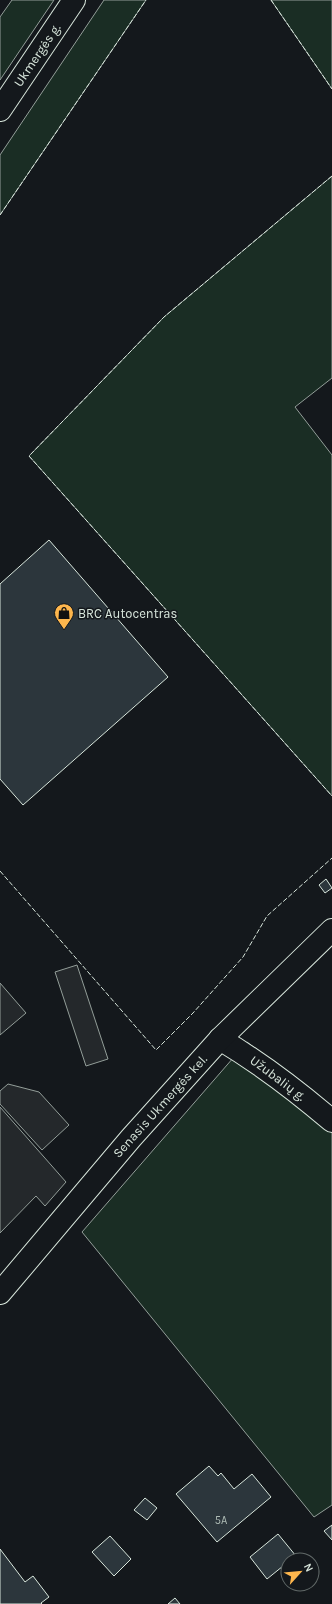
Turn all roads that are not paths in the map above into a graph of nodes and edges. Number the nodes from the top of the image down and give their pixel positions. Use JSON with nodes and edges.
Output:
{"nodes":[{"id":1,"x":74,"y":0,"type":"edge"},
{"id":2,"x":0,"y":110,"type":"edge"},
{"id":3,"x":332,"y":930,"type":"edge"},
{"id":4,"x":220,"y":1039,"type":"junction"},
{"id":5,"x":332,"y":1121,"type":"edge"},
{"id":6,"x":0,"y":1293,"type":"edge"}],
"edges":[{"from":1,"to":2,"type":"main road","name":"Ukmergės g."},
{"from":3,"to":4,"type":"main road","name":"Senasis Ukmergės kel."},
{"from":4,"to":5,"type":"main road","name":"Užubalių g."},
{"from":4,"to":6,"type":"main road","name":"Senasis Ukmergės kel."}]}
